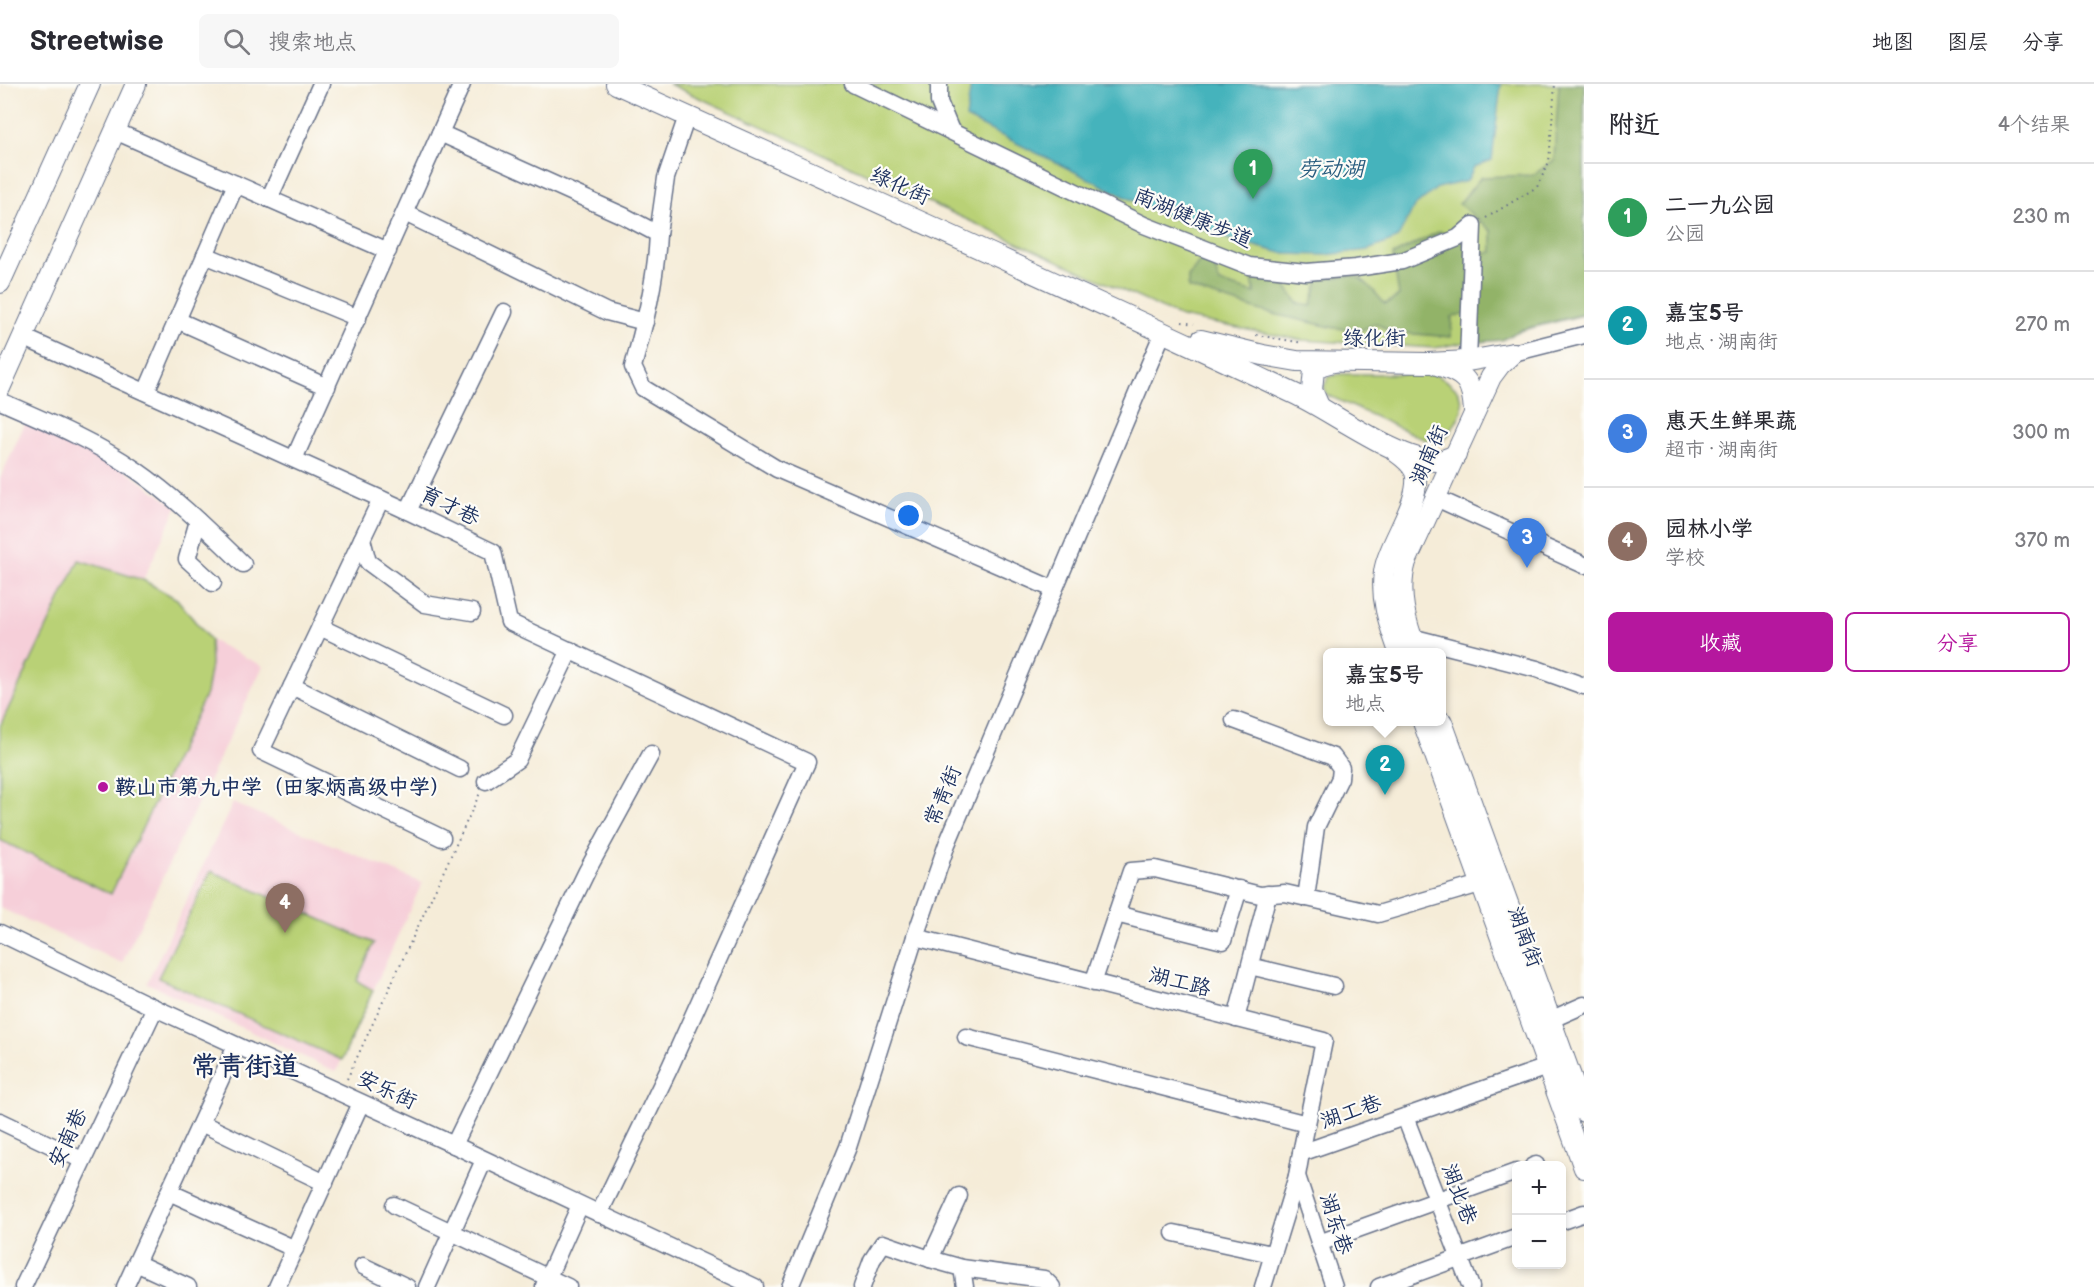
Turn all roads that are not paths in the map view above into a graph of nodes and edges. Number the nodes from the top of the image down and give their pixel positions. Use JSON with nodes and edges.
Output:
{"nodes":[{"id":1,"x":90,"y":84,"type":"edge"},
{"id":2,"x":136,"y":84,"type":"edge"},
{"id":3,"x":321,"y":84,"type":"edge"},
{"id":4,"x":462,"y":84,"type":"edge"},
{"id":5,"x":616,"y":84,"type":"edge"},
{"id":6,"x":853,"y":84,"type":"edge"},
{"id":7,"x":939,"y":84,"type":"edge"},
{"id":8,"x":687,"y":116,"type":"junction"},
{"id":9,"x":115,"y":131,"type":"junction"},
{"id":10,"x":951,"y":131,"type":"junction"},
{"id":11,"x":440,"y":133,"type":"junction"},
{"id":12,"x":236,"y":184,"type":"junction"},
{"id":13,"x":269,"y":199,"type":"junction"},
{"id":14,"x":405,"y":213,"type":"junction"},
{"id":15,"x":658,"y":234,"type":"junction"},
{"id":16,"x":388,"y":251,"type":"junction"},
{"id":17,"x":205,"y":255,"type":"junction"},
{"id":18,"x":0,"y":283,"type":"edge"},
{"id":19,"x":504,"y":312,"type":"dead end"},
{"id":20,"x":358,"y":318,"type":"junction"},
{"id":21,"x":177,"y":320,"type":"junction"},
{"id":22,"x":645,"y":322,"type":"junction"},
{"id":23,"x":1163,"y":332,"type":"junction"},
{"id":24,"x":1584,"y":335,"type":"edge"},
{"id":25,"x":23,"y":337,"type":"junction"},
{"id":26,"x":1513,"y":353,"type":"junction"},
{"id":27,"x":1468,"y":361,"type":"junction"},
{"id":28,"x":1333,"y":362,"type":"junction"},
{"id":29,"x":1428,"y":363,"type":"junction"},
{"id":30,"x":327,"y":387,"type":"junction"},
{"id":31,"x":0,"y":388,"type":"edge"},
{"id":32,"x":146,"y":392,"type":"junction"},
{"id":33,"x":0,"y":401,"type":"edge"},
{"id":34,"x":1319,"y":406,"type":"junction"},
{"id":35,"x":1474,"y":411,"type":"junction"},
{"id":36,"x":1394,"y":450,"type":"junction"},
{"id":37,"x":1456,"y":455,"type":"junction"},
{"id":38,"x":294,"y":459,"type":"junction"},
{"id":39,"x":1436,"y":498,"type":"junction"},
{"id":40,"x":381,"y":499,"type":"junction"},
{"id":41,"x":408,"y":511,"type":"junction"},
{"id":42,"x":198,"y":520,"type":"junction"},
{"id":43,"x":362,"y":539,"type":"junction"},
{"id":44,"x":243,"y":564,"type":"dead end"},
{"id":45,"x":1584,"y":565,"type":"edge"},
{"id":46,"x":213,"y":583,"type":"dead end"},
{"id":47,"x":1053,"y":589,"type":"junction"},
{"id":48,"x":472,"y":612,"type":"dead end"},
{"id":49,"x":320,"y":627,"type":"junction"},
{"id":50,"x":1409,"y":648,"type":"edge"},
{"id":51,"x":570,"y":650,"type":"junction"},
{"id":52,"x":1446,"y":654,"type":"edge"},
{"id":53,"x":292,"y":686,"type":"junction"},
{"id":54,"x":1584,"y":686,"type":"edge"},
{"id":55,"x":504,"y":715,"type":"dead end"},
{"id":56,"x":1234,"y":720,"type":"dead end"},
{"id":57,"x":1424,"y":726,"type":"edge"},
{"id":58,"x":1443,"y":726,"type":"edge"},
{"id":59,"x":651,"y":754,"type":"dead end"},
{"id":60,"x":460,"y":769,"type":"dead end"},
{"id":61,"x":486,"y":781,"type":"road end"},
{"id":62,"x":442,"y":838,"type":"dead end"},
{"id":63,"x":1480,"y":884,"type":"junction"},
{"id":64,"x":1239,"y":889,"type":"junction"},
{"id":65,"x":1268,"y":894,"type":"junction"},
{"id":66,"x":1306,"y":898,"type":"junction"},
{"id":67,"x":1116,"y":914,"type":"junction"},
{"id":68,"x":0,"y":933,"type":"edge"},
{"id":69,"x":915,"y":937,"type":"junction"},
{"id":70,"x":1250,"y":966,"type":"junction"},
{"id":71,"x":1093,"y":982,"type":"junction"},
{"id":72,"x":1334,"y":986,"type":"dead end"},
{"id":73,"x":1584,"y":1005,"type":"edge"},
{"id":74,"x":155,"y":1008,"type":"junction"},
{"id":75,"x":1236,"y":1019,"type":"junction"},
{"id":76,"x":1550,"y":1020,"type":"junction"},
{"id":77,"x":966,"y":1036,"type":"dead end"},
{"id":78,"x":236,"y":1046,"type":"junction"},
{"id":79,"x":1547,"y":1067,"type":"junction"},
{"id":80,"x":361,"y":1103,"type":"junction"},
{"id":81,"x":1584,"y":1112,"type":"edge"},
{"id":82,"x":1405,"y":1117,"type":"junction"},
{"id":83,"x":0,"y":1121,"type":"edge"},
{"id":84,"x":201,"y":1123,"type":"junction"},
{"id":85,"x":1307,"y":1124,"type":"junction"},
{"id":86,"x":454,"y":1145,"type":"junction"},
{"id":87,"x":1301,"y":1153,"type":"junction"},
{"id":88,"x":82,"y":1160,"type":"junction"},
{"id":89,"x":484,"y":1160,"type":"junction"},
{"id":90,"x":1584,"y":1168,"type":"edge"},
{"id":91,"x":1512,"y":1173,"type":"edge"},
{"id":92,"x":1297,"y":1176,"type":"junction"},
{"id":93,"x":325,"y":1183,"type":"junction"},
{"id":94,"x":169,"y":1192,"type":"junction"},
{"id":95,"x":959,"y":1196,"type":"dead end"},
{"id":96,"x":1437,"y":1200,"type":"junction"},
{"id":97,"x":394,"y":1205,"type":"dead end"},
{"id":98,"x":580,"y":1205,"type":"junction"},
{"id":99,"x":1584,"y":1213,"type":"edge"},
{"id":100,"x":599,"y":1214,"type":"junction"},
{"id":101,"x":1566,"y":1220,"type":"edge"},
{"id":102,"x":451,"y":1232,"type":"junction"},
{"id":103,"x":1174,"y":1233,"type":"dead end"},
{"id":104,"x":1512,"y":1238,"type":"edge"},
{"id":105,"x":1319,"y":1243,"type":"junction"},
{"id":106,"x":295,"y":1249,"type":"junction"},
{"id":107,"x":1267,"y":1253,"type":"dead end"},
{"id":108,"x":1460,"y":1258,"type":"junction"},
{"id":109,"x":930,"y":1259,"type":"junction"},
{"id":110,"x":136,"y":1263,"type":"junction"},
{"id":111,"x":363,"y":1266,"type":"dead end"},
{"id":112,"x":962,"y":1268,"type":"junction"},
{"id":113,"x":546,"y":1282,"type":"edge"},
{"id":114,"x":23,"y":1287,"type":"edge"},
{"id":115,"x":125,"y":1287,"type":"edge"},
{"id":116,"x":188,"y":1287,"type":"edge"},
{"id":117,"x":277,"y":1287,"type":"edge"},
{"id":118,"x":407,"y":1287,"type":"edge"},
{"id":119,"x":427,"y":1287,"type":"edge"},
{"id":120,"x":568,"y":1287,"type":"edge"},
{"id":121,"x":755,"y":1287,"type":"edge"},
{"id":122,"x":790,"y":1287,"type":"edge"},
{"id":123,"x":862,"y":1287,"type":"edge"},
{"id":124,"x":965,"y":1287,"type":"edge"},
{"id":125,"x":1052,"y":1287,"type":"edge"},
{"id":126,"x":1263,"y":1287,"type":"edge"},
{"id":127,"x":1334,"y":1287,"type":"edge"},
{"id":128,"x":1379,"y":1287,"type":"edge"},
{"id":129,"x":1471,"y":1287,"type":"edge"}],
"edges":[{"from":1,"to":18,"type":"main road"},
{"from":2,"to":9,"type":"main road"},
{"from":3,"to":13,"type":"street"},
{"from":4,"to":11,"type":"street"},
{"from":5,"to":8,"type":"main road","name":"绿化街"},
{"from":6,"to":10,"type":"street","name":"南湖健康步道"},
{"from":7,"to":10,"type":"street"},
{"from":8,"to":15,"type":"street"},
{"from":8,"to":23,"type":"main road","name":"绿化街"},
{"from":9,"to":12,"type":"street"},
{"from":9,"to":25,"type":"main road"},
{"from":10,"to":27,"type":"street","name":"南湖健康步道"},
{"from":11,"to":14,"type":"street"},
{"from":11,"to":15,"type":"street"},
{"from":12,"to":13,"type":"street"},
{"from":12,"to":17,"type":"street"},
{"from":13,"to":16,"type":"street"},
{"from":14,"to":16,"type":"street"},
{"from":14,"to":22,"type":"street"},
{"from":15,"to":22,"type":"street"},
{"from":16,"to":20,"type":"street"},
{"from":17,"to":20,"type":"street"},
{"from":17,"to":21,"type":"street"},
{"from":19,"to":41,"type":"street"},
{"from":20,"to":30,"type":"street"},
{"from":21,"to":30,"type":"street"},
{"from":21,"to":32,"type":"street"},
{"from":22,"to":47,"type":"street"},
{"from":23,"to":28,"type":"main road","name":"绿化街"},
{"from":23,"to":34,"type":"main road","name":"绿化街"},
{"from":23,"to":47,"type":"street","name":"常青街"},
{"from":24,"to":26,"type":"street","name":"绿化街"},
{"from":25,"to":31,"type":"main road"},
{"from":25,"to":32,"type":"street","name":"育才巷"},
{"from":26,"to":27,"type":"main road","name":"绿化街"},
{"from":26,"to":35,"type":"main road","name":"湖南街"},
{"from":27,"to":29,"type":"main road","name":"绿化街"},
{"from":28,"to":29,"type":"main road","name":"绿化街"},
{"from":28,"to":34,"type":"main road"},
{"from":29,"to":35,"type":"main road"},
{"from":30,"to":38,"type":"street"},
{"from":32,"to":38,"type":"street","name":"育才巷"},
{"from":33,"to":42,"type":"street"},
{"from":34,"to":36,"type":"main road","name":"绿化街"},
{"from":35,"to":37,"type":"main road","name":"湖南街"},
{"from":36,"to":37,"type":"main road","name":"绿化街"},
{"from":36,"to":50,"type":"main road","name":"湖南街"},
{"from":37,"to":39,"type":"main road","name":"湖南街"},
{"from":38,"to":40,"type":"street","name":"育才巷"},
{"from":39,"to":45,"type":"street"},
{"from":39,"to":50,"type":"main road","name":"湖南街"},
{"from":40,"to":41,"type":"street","name":"育才巷"},
{"from":40,"to":43,"type":"street"},
{"from":41,"to":51,"type":"street","name":"育才巷"},
{"from":42,"to":44,"type":"street"},
{"from":42,"to":46,"type":"street"},
{"from":43,"to":48,"type":"street"},
{"from":43,"to":49,"type":"street"},
{"from":47,"to":69,"type":"street","name":"常青街"},
{"from":49,"to":53,"type":"street"},
{"from":49,"to":55,"type":"street"},
{"from":51,"to":61,"type":"street"},
{"from":51,"to":100,"type":"street","name":"育才巷"},
{"from":52,"to":54,"type":"street"},
{"from":53,"to":60,"type":"street"},
{"from":53,"to":62,"type":"street"},
{"from":56,"to":66,"type":"street"},
{"from":57,"to":63,"type":"main road","name":"湖南街"},
{"from":58,"to":76,"type":"main road","name":"湖南街"},
{"from":59,"to":86,"type":"street"},
{"from":63,"to":66,"type":"street"},
{"from":63,"to":79,"type":"main road","name":"湖南街"},
{"from":64,"to":65,"type":"street"},
{"from":64,"to":67,"type":"street"},
{"from":64,"to":67,"type":"street"},
{"from":65,"to":66,"type":"street"},
{"from":65,"to":70,"type":"street"},
{"from":67,"to":71,"type":"street"},
{"from":68,"to":74,"type":"street","name":"安乐街"},
{"from":69,"to":71,"type":"street","name":"湖工路"},
{"from":69,"to":122,"type":"street","name":"常青街"},
{"from":70,"to":72,"type":"street"},
{"from":70,"to":75,"type":"street"},
{"from":71,"to":75,"type":"street","name":"湖工路"},
{"from":73,"to":76,"type":"street"},
{"from":74,"to":78,"type":"street","name":"安乐街"},
{"from":74,"to":88,"type":"street","name":"安南巷"},
{"from":75,"to":85,"type":"street","name":"湖工路"},
{"from":76,"to":81,"type":"main road","name":"湖南街"},
{"from":77,"to":85,"type":"street"},
{"from":78,"to":80,"type":"street","name":"安乐街"},
{"from":78,"to":84,"type":"street"},
{"from":79,"to":82,"type":"street","name":"湖工巷"},
{"from":79,"to":90,"type":"main road","name":"湖南街"},
{"from":80,"to":86,"type":"street","name":"安乐街"},
{"from":80,"to":93,"type":"street"},
{"from":82,"to":87,"type":"street","name":"湖工巷"},
{"from":82,"to":96,"type":"street","name":"湖北巷"},
{"from":83,"to":88,"type":"street"},
{"from":84,"to":93,"type":"street"},
{"from":84,"to":94,"type":"street"},
{"from":85,"to":87,"type":"street","name":"湖工路"},
{"from":86,"to":89,"type":"street","name":"安乐街"},
{"from":87,"to":92,"type":"street","name":"湖工巷"},
{"from":88,"to":114,"type":"street","name":"安南巷"},
{"from":89,"to":98,"type":"street","name":"安乐街"},
{"from":89,"to":102,"type":"street"},
{"from":91,"to":96,"type":"street"},
{"from":92,"to":105,"type":"street","name":"湖东巷"},
{"from":92,"to":126,"type":"street","name":"湖工巷"},
{"from":93,"to":106,"type":"street"},
{"from":94,"to":106,"type":"street"},
{"from":94,"to":110,"type":"street"},
{"from":95,"to":109,"type":"street"},
{"from":96,"to":105,"type":"street"},
{"from":96,"to":108,"type":"street","name":"湖北巷"},
{"from":97,"to":102,"type":"street"},
{"from":98,"to":100,"type":"street","name":"安乐街"},
{"from":98,"to":113,"type":"street"},
{"from":99,"to":101,"type":"street"},
{"from":100,"to":121,"type":"street","name":"安乐街"},
{"from":102,"to":113,"type":"street"},
{"from":102,"to":119,"type":"street"},
{"from":103,"to":107,"type":"street"},
{"from":104,"to":108,"type":"street"},
{"from":105,"to":127,"type":"street","name":"湖东巷"},
{"from":106,"to":117,"type":"street"},
{"from":108,"to":128,"type":"street"},
{"from":108,"to":129,"type":"street","name":"湖北巷"},
{"from":109,"to":112,"type":"street"},
{"from":109,"to":123,"type":"street"},
{"from":110,"to":115,"type":"street"},
{"from":110,"to":116,"type":"street"},
{"from":111,"to":118,"type":"street"},
{"from":112,"to":124,"type":"street"},
{"from":112,"to":125,"type":"street"},
{"from":113,"to":120,"type":"street"}]}
